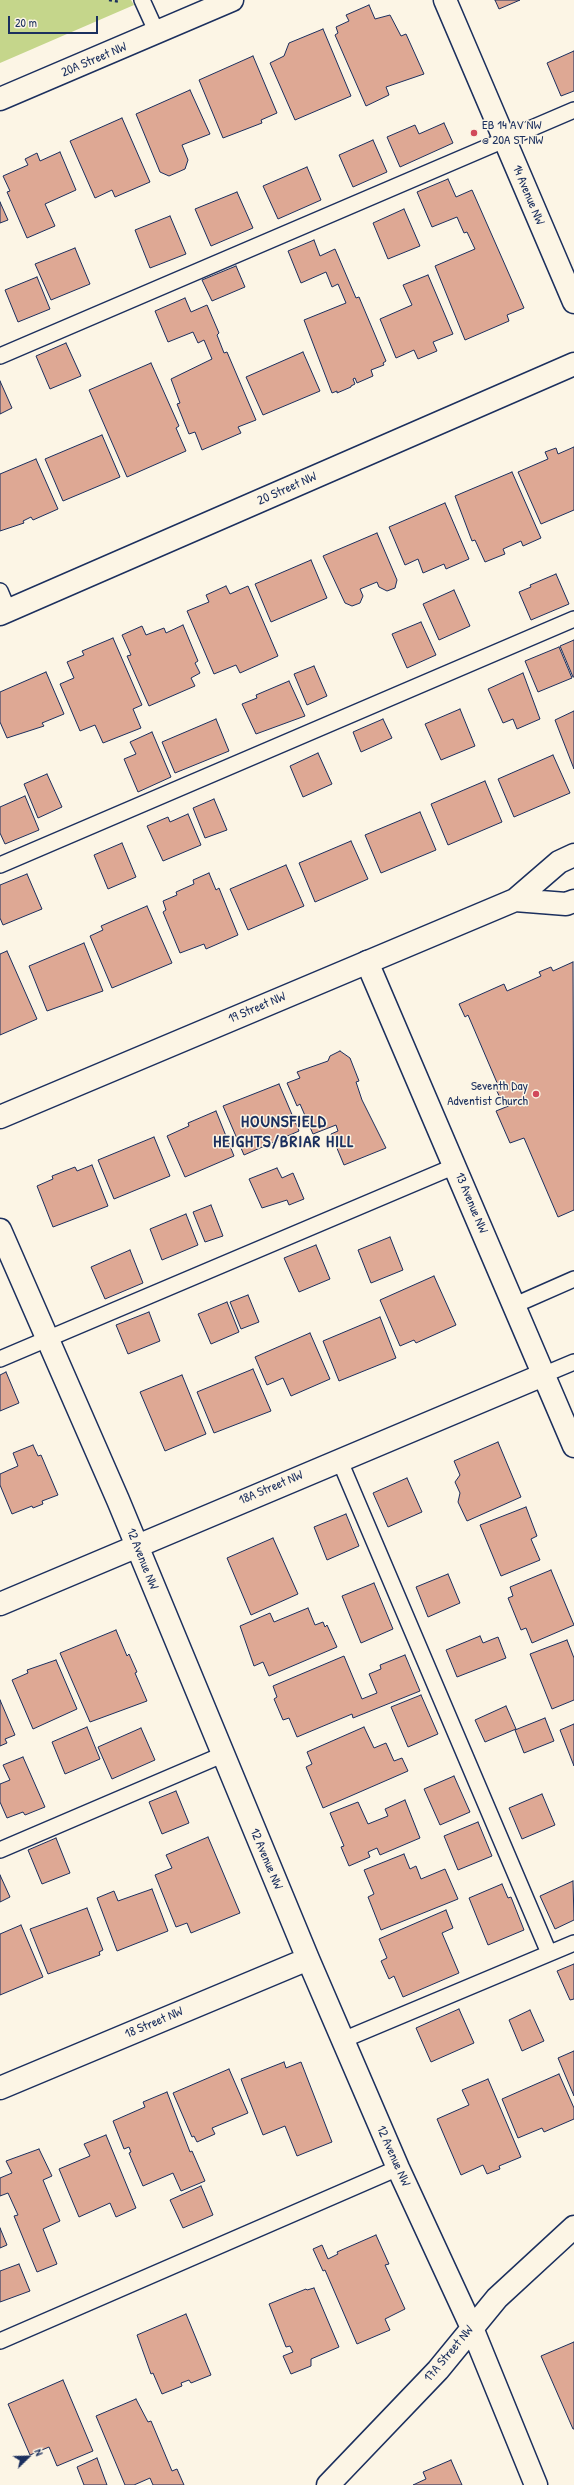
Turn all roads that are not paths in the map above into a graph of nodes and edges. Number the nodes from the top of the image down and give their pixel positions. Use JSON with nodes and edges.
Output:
{"nodes":[{"id":1,"x":142,"y":0,"type":"edge"},
{"id":2,"x":232,"y":0,"type":"edge"},
{"id":3,"x":445,"y":0,"type":"edge"},
{"id":4,"x":156,"y":33,"type":"junction"},
{"id":5,"x":0,"y":99,"type":"edge"},
{"id":6,"x":574,"y":110,"type":"edge"},
{"id":7,"x":504,"y":139,"type":"junction"},
{"id":8,"x":574,"y":302,"type":"edge"},
{"id":9,"x":0,"y":356,"type":"edge"},
{"id":10,"x":574,"y":364,"type":"edge"},
{"id":11,"x":3,"y":605,"type":"edge"},
{"id":12,"x":574,"y":619,"type":"edge"},
{"id":13,"x":574,"y":855,"type":"edge"},
{"id":14,"x":0,"y":865,"type":"edge"},
{"id":15,"x":515,"y":900,"type":"junction"},
{"id":16,"x":574,"y":901,"type":"edge"},
{"id":17,"x":367,"y":962,"type":"junction"},
{"id":18,"x":0,"y":1117,"type":"edge"},
{"id":19,"x":455,"y":1166,"type":"junction"},
{"id":20,"x":0,"y":1230,"type":"edge"},
{"id":21,"x":574,"y":1279,"type":"edge"},
{"id":22,"x":515,"y":1305,"type":"junction"},
{"id":23,"x":46,"y":1339,"type":"junction"},
{"id":24,"x":0,"y":1359,"type":"edge"},
{"id":25,"x":574,"y":1362,"type":"edge"},
{"id":26,"x":543,"y":1375,"type":"junction"},
{"id":27,"x":574,"y":1446,"type":"edge"},
{"id":28,"x":339,"y":1459,"type":"junction"},
{"id":29,"x":137,"y":1546,"type":"junction"},
{"id":30,"x":0,"y":1604,"type":"edge"},
{"id":31,"x":222,"y":1755,"type":"junction"},
{"id":32,"x":0,"y":1850,"type":"edge"},
{"id":33,"x":574,"y":1943,"type":"edge"},
{"id":34,"x":549,"y":1953,"type":"junction"},
{"id":35,"x":308,"y":1959,"type":"junction"},
{"id":36,"x":344,"y":2040,"type":"junction"},
{"id":37,"x":0,"y":2088,"type":"edge"},
{"id":38,"x":398,"y":2168,"type":"junction"},
{"id":39,"x":574,"y":2227,"type":"edge"},
{"id":40,"x":472,"y":2328,"type":"junction"},
{"id":41,"x":0,"y":2341,"type":"edge"},
{"id":42,"x":328,"y":2485,"type":"edge"},
{"id":43,"x":536,"y":2485,"type":"edge"}],
"edges":[{"from":1,"to":4,"type":"lane"},
{"from":2,"to":4,"type":"street","name":"20A Street NW"},
{"from":3,"to":7,"type":"street","name":"14 Avenue NW"},
{"from":4,"to":5,"type":"street","name":"20A Street NW"},
{"from":6,"to":7,"type":"lane"},
{"from":7,"to":8,"type":"street","name":"14 Avenue NW"},
{"from":7,"to":9,"type":"lane"},
{"from":10,"to":11,"type":"street","name":"20 Street NW"},
{"from":12,"to":14,"type":"lane"},
{"from":13,"to":15,"type":"street","name":"19 Street NW"},
{"from":15,"to":16,"type":"street","name":"19 Street NW"},
{"from":15,"to":17,"type":"street","name":"19 Street NW"},
{"from":17,"to":18,"type":"street","name":"19 Street NW"},
{"from":17,"to":19,"type":"street","name":"13 Avenue NW"},
{"from":19,"to":22,"type":"street","name":"13 Avenue NW"},
{"from":19,"to":23,"type":"lane"},
{"from":20,"to":23,"type":"street","name":"12 Avenue NW"},
{"from":21,"to":22,"type":"lane"},
{"from":22,"to":26,"type":"street","name":"13 Avenue NW"},
{"from":23,"to":24,"type":"lane"},
{"from":23,"to":29,"type":"street","name":"12 Avenue NW"},
{"from":25,"to":26,"type":"lane"},
{"from":26,"to":27,"type":"street","name":"13 Avenue NW"},
{"from":26,"to":28,"type":"street","name":"18A Street NW"},
{"from":28,"to":29,"type":"street","name":"18A Street NW"},
{"from":28,"to":34,"type":"lane"},
{"from":29,"to":30,"type":"street","name":"18A Street NW"},
{"from":29,"to":31,"type":"street","name":"12 Avenue NW"},
{"from":31,"to":32,"type":"lane"},
{"from":31,"to":35,"type":"street","name":"12 Avenue NW"},
{"from":33,"to":34,"type":"lane"},
{"from":34,"to":36,"type":"lane"},
{"from":35,"to":36,"type":"street","name":"12 Avenue NW"},
{"from":35,"to":37,"type":"street","name":"18 Street NW"},
{"from":36,"to":38,"type":"street","name":"12 Avenue NW"},
{"from":38,"to":40,"type":"street","name":"12 Avenue NW"},
{"from":38,"to":41,"type":"lane"},
{"from":39,"to":40,"type":"street","name":"17A Street NW"},
{"from":40,"to":42,"type":"street","name":"17A Street NW"},
{"from":40,"to":43,"type":"street","name":"12 Avenue NW"}]}
